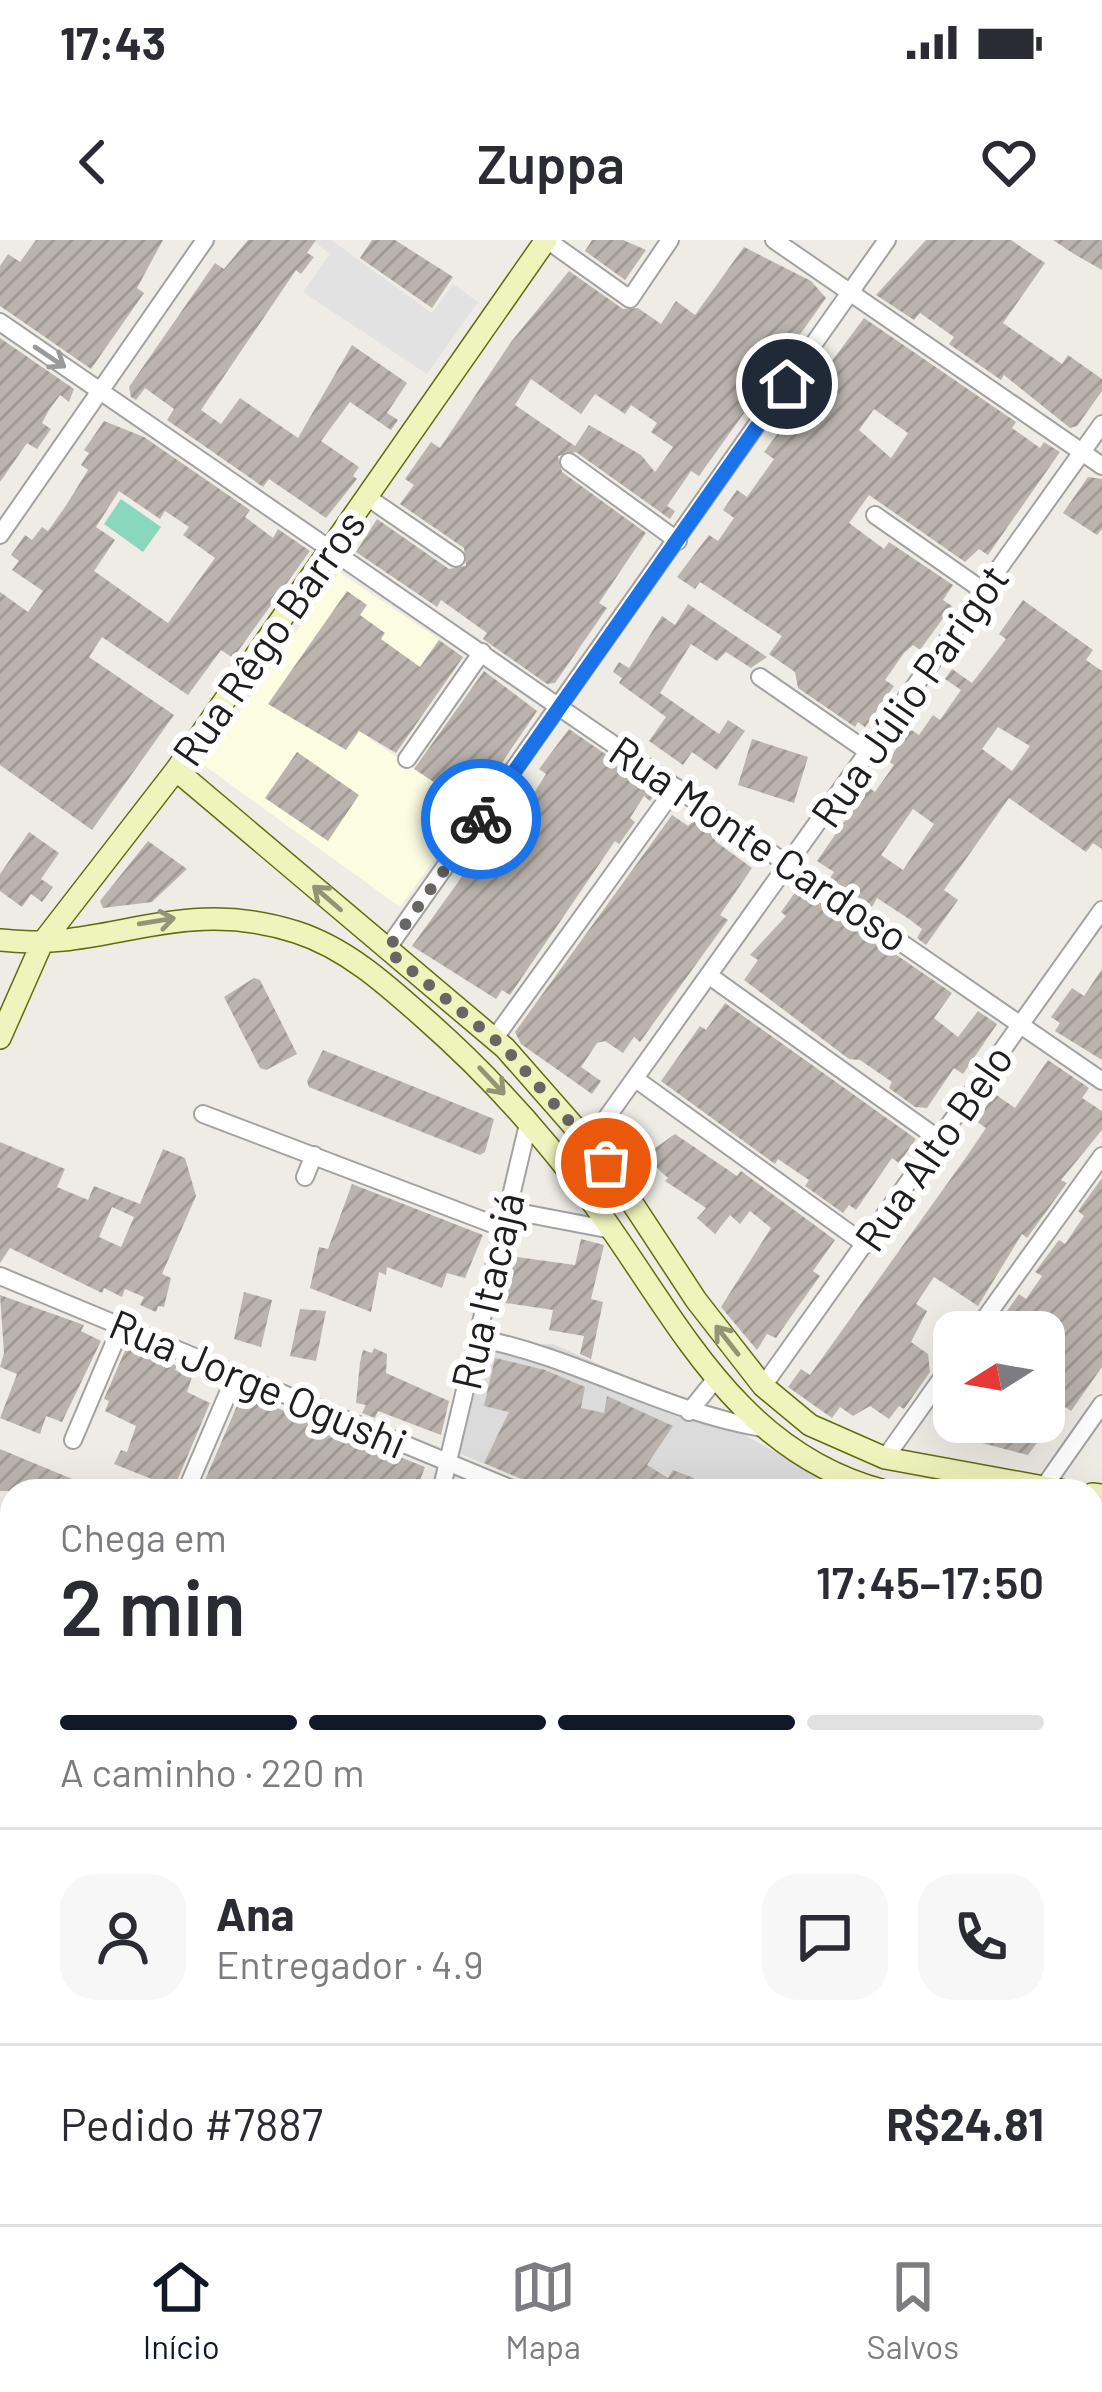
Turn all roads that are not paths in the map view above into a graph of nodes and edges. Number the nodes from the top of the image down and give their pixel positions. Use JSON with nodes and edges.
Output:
{"nodes":[{"id":1,"x":206,"y":240,"type":"edge"},
{"id":2,"x":546,"y":240,"type":"edge"},
{"id":3,"x":670,"y":240,"type":"edge"},
{"id":4,"x":774,"y":240,"type":"edge"},
{"id":5,"x":887,"y":240,"type":"edge"},
{"id":6,"x":850,"y":292,"type":"junction"},
{"id":7,"x":0,"y":322,"type":"edge"},
{"id":8,"x":100,"y":391,"type":"junction"},
{"id":9,"x":1102,"y":424,"type":"edge"},
{"id":10,"x":1082,"y":452,"type":"junction"},
{"id":11,"x":569,"y":462,"type":"dead end"},
{"id":12,"x":1102,"y":466,"type":"edge"},
{"id":13,"x":367,"y":497,"type":"junction"},
{"id":14,"x":875,"y":515,"type":"dead end"},
{"id":15,"x":0,"y":535,"type":"edge"},
{"id":16,"x":678,"y":541,"type":"junction"},
{"id":17,"x":332,"y":549,"type":"junction"},
{"id":18,"x":456,"y":558,"type":"dead end"},
{"id":19,"x":985,"y":592,"type":"junction"},
{"id":20,"x":482,"y":652,"type":"junction"},
{"id":21,"x":760,"y":676,"type":"dead end"},
{"id":22,"x":561,"y":707,"type":"junction"},
{"id":23,"x":870,"y":753,"type":"junction"},
{"id":24,"x":407,"y":759,"type":"dead end"},
{"id":25,"x":176,"y":770,"type":"junction"},
{"id":26,"x":676,"y":788,"type":"junction"},
{"id":27,"x":790,"y":865,"type":"junction"},
{"id":28,"x":1102,"y":910,"type":"edge"},
{"id":29,"x":0,"y":940,"type":"edge"},
{"id":30,"x":42,"y":943,"type":"junction"},
{"id":31,"x":387,"y":950,"type":"junction"},
{"id":32,"x":712,"y":977,"type":"junction"},
{"id":33,"x":1021,"y":1025,"type":"junction"},
{"id":34,"x":0,"y":1038,"type":"edge"},
{"id":35,"x":494,"y":1039,"type":"junction"},
{"id":36,"x":637,"y":1080,"type":"junction"},
{"id":37,"x":1102,"y":1081,"type":"edge"},
{"id":38,"x":203,"y":1114,"type":"dead end"},
{"id":39,"x":529,"y":1120,"type":"junction"},
{"id":40,"x":940,"y":1140,"type":"junction"},
{"id":41,"x":590,"y":1142,"type":"junction"},
{"id":42,"x":314,"y":1155,"type":"junction"},
{"id":43,"x":1102,"y":1156,"type":"edge"},
{"id":44,"x":305,"y":1178,"type":"dead end"},
{"id":45,"x":505,"y":1219,"type":"junction"},
{"id":46,"x":612,"y":1231,"type":"junction"},
{"id":47,"x":866,"y":1245,"type":"junction"},
{"id":48,"x":0,"y":1276,"type":"edge"},
{"id":49,"x":990,"y":1311,"type":"edge"},
{"id":50,"x":121,"y":1327,"type":"junction"},
{"id":51,"x":477,"y":1338,"type":"junction"},
{"id":52,"x":235,"y":1377,"type":"junction"},
{"id":53,"x":714,"y":1381,"type":"junction"},
{"id":54,"x":763,"y":1385,"type":"junction"},
{"id":55,"x":933,"y":1391,"type":"edge"},
{"id":56,"x":1102,"y":1404,"type":"edge"},
{"id":57,"x":689,"y":1412,"type":"junction"},
{"id":58,"x":761,"y":1428,"type":"junction"},
{"id":59,"x":73,"y":1441,"type":"dead end"},
{"id":60,"x":885,"y":1458,"type":"junction"},
{"id":61,"x":448,"y":1462,"type":"junction"},
{"id":62,"x":192,"y":1479,"type":"edge"},
{"id":63,"x":443,"y":1479,"type":"edge"},
{"id":64,"x":488,"y":1479,"type":"edge"},
{"id":65,"x":850,"y":1479,"type":"edge"},
{"id":66,"x":999,"y":1479,"type":"edge"},
{"id":67,"x":1060,"y":1479,"type":"edge"}],
"edges":[{"from":1,"to":8,"type":"street"},
{"from":2,"to":3,"type":"street"},
{"from":2,"to":13,"type":"main road","name":"Rua Rêgo Barros"},
{"from":4,"to":6,"type":"street"},
{"from":5,"to":6,"type":"street"},
{"from":6,"to":10,"type":"street"},
{"from":6,"to":16,"type":"street"},
{"from":7,"to":8,"type":"street","name":"Rua Monte Cardoso","one_way":true},
{"from":8,"to":15,"type":"street"},
{"from":8,"to":17,"type":"street","name":"Rua Monte Cardoso"},
{"from":9,"to":10,"type":"street","name":"Rua Júlio Parigot"},
{"from":10,"to":12,"type":"street"},
{"from":10,"to":19,"type":"street","name":"Rua Júlio Parigot"},
{"from":11,"to":16,"type":"street"},
{"from":13,"to":17,"type":"main road","name":"Rua Rêgo Barros"},
{"from":13,"to":18,"type":"street"},
{"from":14,"to":19,"type":"street"},
{"from":16,"to":22,"type":"street"},
{"from":17,"to":20,"type":"street","name":"Rua Monte Cardoso"},
{"from":17,"to":25,"type":"main road","name":"Rua Rêgo Barros"},
{"from":19,"to":23,"type":"street","name":"Rua Júlio Parigot"},
{"from":20,"to":22,"type":"street","name":"Rua Monte Cardoso"},
{"from":20,"to":24,"type":"street"},
{"from":21,"to":23,"type":"street"},
{"from":22,"to":26,"type":"street","name":"Rua Monte Cardoso"},
{"from":22,"to":31,"type":"street"},
{"from":23,"to":27,"type":"street","name":"Rua Júlio Parigot"},
{"from":25,"to":30,"type":"main road","name":"Rua Rêgo Barros"},
{"from":31,"to":25,"type":"main road","one_way":true},
{"from":26,"to":27,"type":"street","name":"Rua Monte Cardoso"},
{"from":26,"to":35,"type":"street"},
{"from":27,"to":32,"type":"street","name":"Rua Júlio Parigot"},
{"from":27,"to":33,"type":"street","name":"Rua Monte Cardoso"},
{"from":28,"to":33,"type":"street","name":"Rua Alto Belo"},
{"from":29,"to":30,"type":"main road"},
{"from":30,"to":34,"type":"main road","name":"Rua Rêgo Barros"},
{"from":30,"to":39,"type":"main road","one_way":true},
{"from":31,"to":35,"type":"main road"},
{"from":32,"to":36,"type":"street","name":"Rua Júlio Parigot"},
{"from":32,"to":40,"type":"street"},
{"from":33,"to":37,"type":"street","name":"Rua Monte Cardoso"},
{"from":33,"to":40,"type":"street","name":"Rua Alto Belo"},
{"from":35,"to":41,"type":"main road"},
{"from":36,"to":41,"type":"street","name":"Rua Júlio Parigot"},
{"from":36,"to":47,"type":"street"},
{"from":38,"to":42,"type":"street"},
{"from":39,"to":45,"type":"street","name":"Rua Itacajá"},
{"from":39,"to":46,"type":"main road"},
{"from":40,"to":47,"type":"street","name":"Rua Alto Belo"},
{"from":54,"to":41,"type":"main road","one_way":true},
{"from":42,"to":44,"type":"street"},
{"from":42,"to":45,"type":"street"},
{"from":43,"to":49,"type":"street"},
{"from":45,"to":46,"type":"street"},
{"from":45,"to":51,"type":"street","name":"Rua Itacajá"},
{"from":46,"to":53,"type":"main road"},
{"from":47,"to":54,"type":"street","name":"Rua Alto Belo"},
{"from":48,"to":50,"type":"street","name":"Rua Jorge Ogushi"},
{"from":50,"to":52,"type":"street","name":"Rua Jorge Ogushi"},
{"from":50,"to":59,"type":"street"},
{"from":51,"to":57,"type":"street"},
{"from":51,"to":61,"type":"street","name":"Rua Itacajá"},
{"from":52,"to":61,"type":"street","name":"Rua Jorge Ogushi"},
{"from":52,"to":62,"type":"street"},
{"from":53,"to":57,"type":"street"},
{"from":53,"to":58,"type":"main road"},
{"from":54,"to":60,"type":"main road"},
{"from":55,"to":60,"type":"street"},
{"from":56,"to":67,"type":"street"},
{"from":57,"to":58,"type":"street"},
{"from":58,"to":65,"type":"main road"},
{"from":60,"to":66,"type":"main road"},
{"from":61,"to":63,"type":"street","name":"Rua Itacajá"},
{"from":61,"to":64,"type":"street","name":"Rua Jorge Ogushi"}]}
